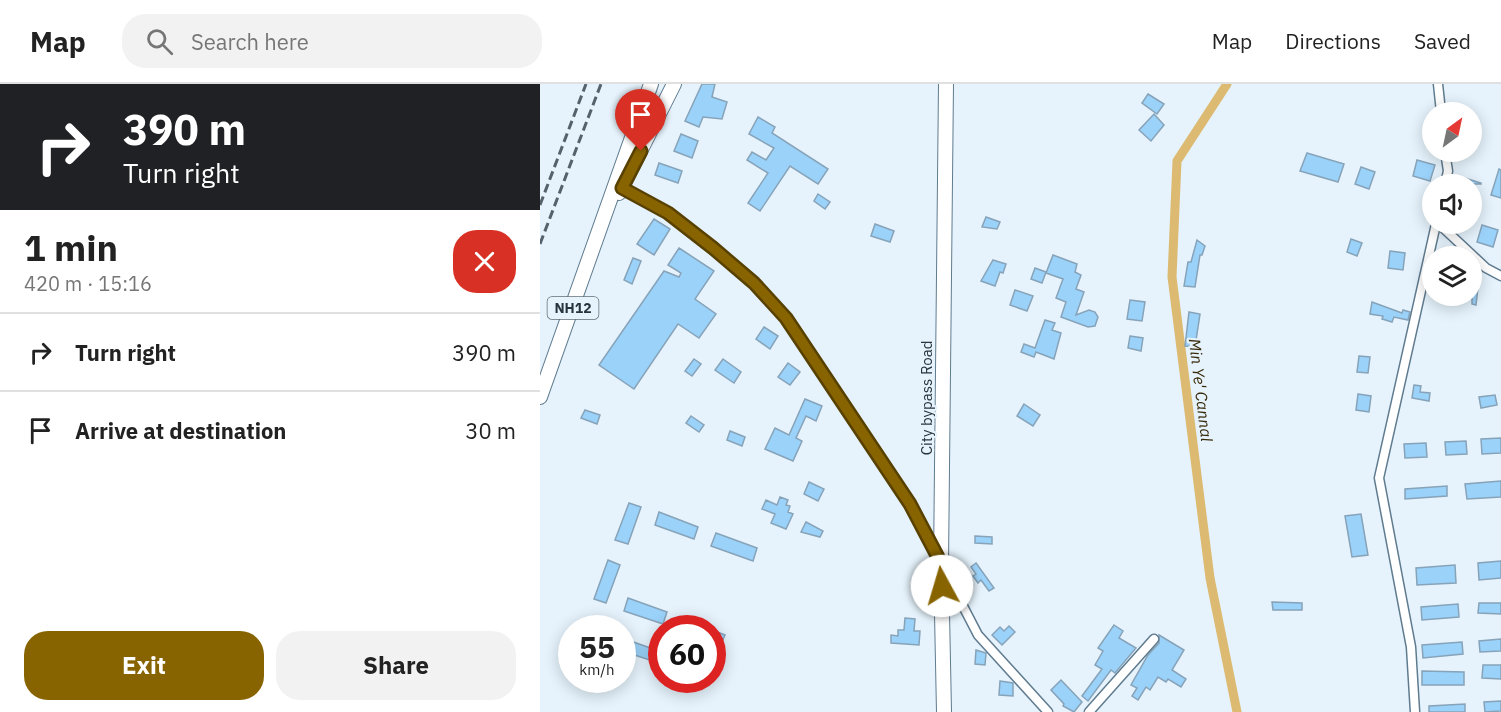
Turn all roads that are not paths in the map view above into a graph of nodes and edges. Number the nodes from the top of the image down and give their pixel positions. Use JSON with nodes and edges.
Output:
{"nodes":[{"id":1,"x":651,"y":84,"type":"edge"},
{"id":2,"x":674,"y":84,"type":"edge"},
{"id":3,"x":946,"y":84,"type":"edge"},
{"id":4,"x":1438,"y":84,"type":"edge"},
{"id":5,"x":1440,"y":102,"type":"edge"},
{"id":6,"x":618,"y":186,"type":"junction"},
{"id":7,"x":1435,"y":234,"type":"edge"},
{"id":8,"x":1448,"y":234,"type":"edge"},
{"id":9,"x":1501,"y":276,"type":"edge"},
{"id":10,"x":540,"y":397,"type":"edge"},
{"id":11,"x":941,"y":563,"type":"junction"},
{"id":12,"x":1154,"y":639,"type":"dead end"},
{"id":13,"x":944,"y":712,"type":"edge"},
{"id":14,"x":1048,"y":712,"type":"edge"},
{"id":15,"x":1089,"y":712,"type":"edge"},
{"id":16,"x":1415,"y":712,"type":"edge"}],
"edges":[{"from":1,"to":6,"type":"main road","number":"NH12"},
{"from":2,"to":6,"type":"main road","number":"NH12"},
{"from":3,"to":11,"type":"main road","name":"City bypass Road"},
{"from":4,"to":5,"type":"street"},
{"from":6,"to":10,"type":"main road","number":"NH12"},
{"from":6,"to":11,"type":"street"},
{"from":7,"to":16,"type":"street"},
{"from":8,"to":9,"type":"street"},
{"from":11,"to":13,"type":"main road","name":"City bypass Road"},
{"from":11,"to":14,"type":"street"},
{"from":12,"to":15,"type":"street"}]}
